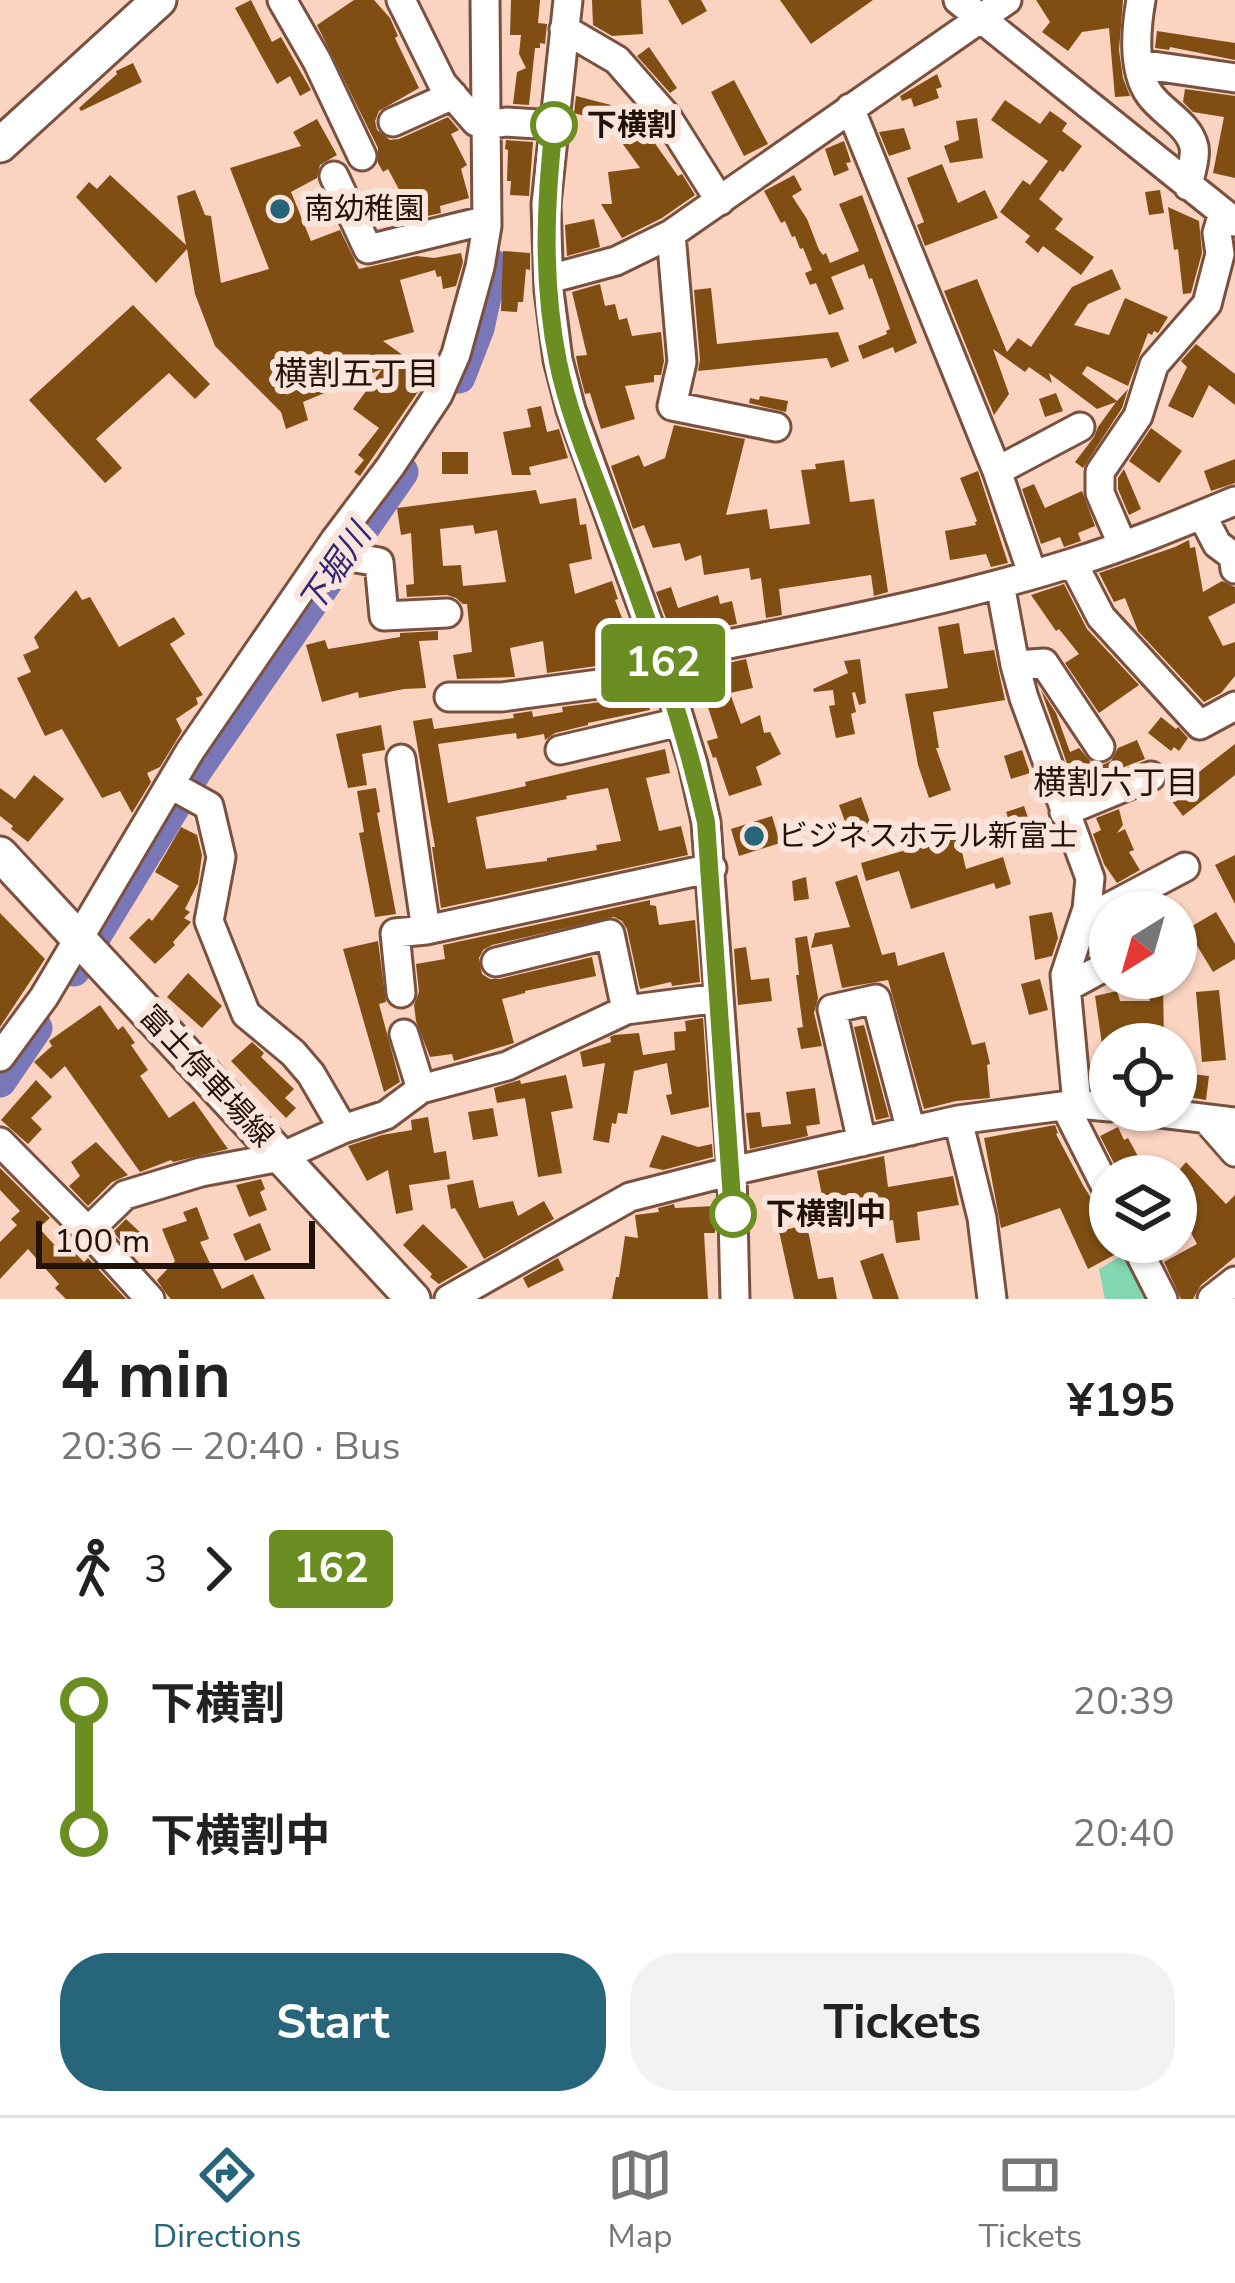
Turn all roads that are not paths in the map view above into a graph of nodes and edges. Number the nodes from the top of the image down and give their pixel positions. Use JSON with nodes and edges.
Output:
{"nodes":[{"id":1,"x":127,"y":0,"type":"edge"},
{"id":2,"x":159,"y":0,"type":"edge"},
{"id":3,"x":281,"y":0,"type":"edge"},
{"id":4,"x":401,"y":0,"type":"edge"},
{"id":5,"x":485,"y":0,"type":"edge"},
{"id":6,"x":568,"y":0,"type":"edge"},
{"id":7,"x":958,"y":0,"type":"edge"},
{"id":8,"x":1007,"y":0,"type":"edge"},
{"id":9,"x":1141,"y":0,"type":"edge"},
{"id":10,"x":980,"y":18,"type":"junction"},
{"id":11,"x":565,"y":29,"type":"junction"},
{"id":12,"x":1139,"y":64,"type":"junction"},
{"id":13,"x":1235,"y":78,"type":"edge"},
{"id":14,"x":453,"y":95,"type":"junction"},
{"id":15,"x":850,"y":109,"type":"junction"},
{"id":16,"x":393,"y":122,"type":"dead end"},
{"id":17,"x":496,"y":123,"type":"junction"},
{"id":18,"x":554,"y":125,"type":"junction"},
{"id":19,"x":1,"y":135,"type":"edge"},
{"id":20,"x":362,"y":156,"type":"dead end"},
{"id":21,"x":334,"y":176,"type":"dead end"},
{"id":22,"x":1188,"y":186,"type":"junction"},
{"id":23,"x":720,"y":201,"type":"junction"},
{"id":24,"x":1229,"y":217,"type":"edge"},
{"id":25,"x":487,"y":220,"type":"junction"},
{"id":26,"x":671,"y":234,"type":"junction"},
{"id":27,"x":548,"y":279,"type":"junction"},
{"id":28,"x":776,"y":427,"type":"dead end"},
{"id":29,"x":1080,"y":427,"type":"dead end"},
{"id":30,"x":997,"y":471,"type":"junction"},
{"id":31,"x":1235,"y":501,"type":"edge"},
{"id":32,"x":1202,"y":515,"type":"junction"},
{"id":33,"x":1123,"y":544,"type":"junction"},
{"id":34,"x":342,"y":546,"type":"junction"},
{"id":35,"x":1073,"y":563,"type":"junction"},
{"id":36,"x":1235,"y":569,"type":"edge"},
{"id":37,"x":1032,"y":573,"type":"junction"},
{"id":38,"x":1000,"y":584,"type":"junction"},
{"id":39,"x":447,"y":613,"type":"dead end"},
{"id":40,"x":1015,"y":665,"type":"junction"},
{"id":41,"x":664,"y":667,"type":"junction"},
{"id":42,"x":449,"y":697,"type":"dead end"},
{"id":43,"x":1235,"y":706,"type":"edge"},
{"id":44,"x":680,"y":722,"type":"junction"},
{"id":45,"x":1100,"y":747,"type":"dead end"},
{"id":46,"x":560,"y":750,"type":"dead end"},
{"id":47,"x":400,"y":759,"type":"dead end"},
{"id":48,"x":1151,"y":776,"type":"dead end"},
{"id":49,"x":179,"y":790,"type":"junction"},
{"id":50,"x":1064,"y":812,"type":"junction"},
{"id":51,"x":0,"y":854,"type":"edge"},
{"id":52,"x":1185,"y":867,"type":"dead end"},
{"id":53,"x":712,"y":868,"type":"junction"},
{"id":54,"x":1083,"y":921,"type":"junction"},
{"id":55,"x":426,"y":930,"type":"junction"},
{"id":56,"x":87,"y":947,"type":"junction"},
{"id":57,"x":496,"y":962,"type":"dead end"},
{"id":58,"x":1089,"y":975,"type":"edge"},
{"id":59,"x":1066,"y":988,"type":"junction"},
{"id":60,"x":401,"y":993,"type":"dead end"},
{"id":61,"x":719,"y":998,"type":"junction"},
{"id":62,"x":626,"y":1010,"type":"junction"},
{"id":63,"x":404,"y":1034,"type":"dead end"},
{"id":64,"x":0,"y":1057,"type":"edge"},
{"id":65,"x":421,"y":1089,"type":"junction"},
{"id":66,"x":1071,"y":1105,"type":"junction"},
{"id":67,"x":1089,"y":1106,"type":"edge"},
{"id":68,"x":958,"y":1120,"type":"junction"},
{"id":69,"x":1221,"y":1121,"type":"edge"},
{"id":70,"x":343,"y":1129,"type":"junction"},
{"id":71,"x":911,"y":1131,"type":"junction"},
{"id":72,"x":0,"y":1142,"type":"edge"},
{"id":73,"x":862,"y":1142,"type":"junction"},
{"id":74,"x":1235,"y":1151,"type":"edge"},
{"id":75,"x":1093,"y":1155,"type":"edge"},
{"id":76,"x":281,"y":1157,"type":"junction"},
{"id":77,"x":732,"y":1171,"type":"junction"},
{"id":78,"x":88,"y":1231,"type":"junction"},
{"id":79,"x":1145,"y":1263,"type":"edge"},
{"id":80,"x":1235,"y":1281,"type":"edge"},
{"id":81,"x":150,"y":1299,"type":"edge"},
{"id":82,"x":413,"y":1299,"type":"edge"},
{"id":83,"x":449,"y":1299,"type":"edge"},
{"id":84,"x":735,"y":1299,"type":"edge"},
{"id":85,"x":992,"y":1299,"type":"edge"},
{"id":86,"x":1163,"y":1299,"type":"edge"},
{"id":87,"x":1211,"y":1299,"type":"edge"}],
"edges":[{"from":1,"to":19,"type":"main road"},
{"from":2,"to":19,"type":"main road"},
{"from":3,"to":20,"type":"street"},
{"from":4,"to":14,"type":"street"},
{"from":5,"to":17,"type":"street"},
{"from":6,"to":11,"type":"street"},
{"from":7,"to":10,"type":"street"},
{"from":8,"to":10,"type":"street"},
{"from":9,"to":12,"type":"street"},
{"from":10,"to":15,"type":"street"},
{"from":10,"to":22,"type":"street"},
{"from":11,"to":18,"type":"street"},
{"from":11,"to":23,"type":"street"},
{"from":12,"to":13,"type":"street"},
{"from":12,"to":22,"type":"street"},
{"from":14,"to":16,"type":"street"},
{"from":14,"to":17,"type":"street"},
{"from":15,"to":23,"type":"street"},
{"from":15,"to":30,"type":"street"},
{"from":17,"to":18,"type":"street"},
{"from":17,"to":25,"type":"street"},
{"from":18,"to":27,"type":"street"},
{"from":21,"to":25,"type":"street"},
{"from":22,"to":24,"type":"street"},
{"from":23,"to":26,"type":"street"},
{"from":24,"to":33,"type":"street"},
{"from":25,"to":34,"type":"street"},
{"from":26,"to":27,"type":"street"},
{"from":26,"to":28,"type":"street"},
{"from":27,"to":41,"type":"street"},
{"from":29,"to":30,"type":"street"},
{"from":30,"to":37,"type":"street"},
{"from":31,"to":32,"type":"street"},
{"from":32,"to":33,"type":"street"},
{"from":32,"to":36,"type":"street"},
{"from":33,"to":35,"type":"street"},
{"from":34,"to":39,"type":"street"},
{"from":34,"to":49,"type":"street"},
{"from":35,"to":37,"type":"street"},
{"from":35,"to":43,"type":"street"},
{"from":37,"to":38,"type":"street"},
{"from":38,"to":40,"type":"street"},
{"from":38,"to":41,"type":"street"},
{"from":40,"to":45,"type":"street"},
{"from":40,"to":50,"type":"street"},
{"from":41,"to":42,"type":"street"},
{"from":41,"to":44,"type":"street"},
{"from":44,"to":46,"type":"street"},
{"from":44,"to":53,"type":"street"},
{"from":47,"to":55,"type":"street"},
{"from":48,"to":50,"type":"street"},
{"from":49,"to":56,"type":"street"},
{"from":49,"to":70,"type":"street"},
{"from":50,"to":54,"type":"street"},
{"from":51,"to":56,"type":"main road","name":"富士停車場線"},
{"from":52,"to":54,"type":"street"},
{"from":53,"to":55,"type":"street"},
{"from":53,"to":61,"type":"street"},
{"from":54,"to":59,"type":"street"},
{"from":55,"to":60,"type":"street"},
{"from":56,"to":64,"type":"street"},
{"from":56,"to":76,"type":"main road","name":"富士停車場線"},
{"from":57,"to":62,"type":"street"},
{"from":58,"to":59,"type":"street"},
{"from":59,"to":66,"type":"street"},
{"from":61,"to":62,"type":"street"},
{"from":61,"to":77,"type":"street"},
{"from":62,"to":65,"type":"street"},
{"from":63,"to":65,"type":"street"},
{"from":65,"to":70,"type":"street"},
{"from":66,"to":67,"type":"street"},
{"from":66,"to":68,"type":"street"},
{"from":66,"to":75,"type":"street"},
{"from":68,"to":71,"type":"street"},
{"from":68,"to":85,"type":"street"},
{"from":69,"to":74,"type":"street"},
{"from":70,"to":76,"type":"street"},
{"from":71,"to":73,"type":"street"},
{"from":71,"to":73,"type":"street"},
{"from":72,"to":78,"type":"street"},
{"from":73,"to":77,"type":"street"},
{"from":76,"to":78,"type":"street"},
{"from":76,"to":82,"type":"main road","name":"富士停車場線"},
{"from":77,"to":83,"type":"street"},
{"from":77,"to":84,"type":"street"},
{"from":78,"to":81,"type":"street"},
{"from":79,"to":86,"type":"street"},
{"from":80,"to":87,"type":"street"}]}
